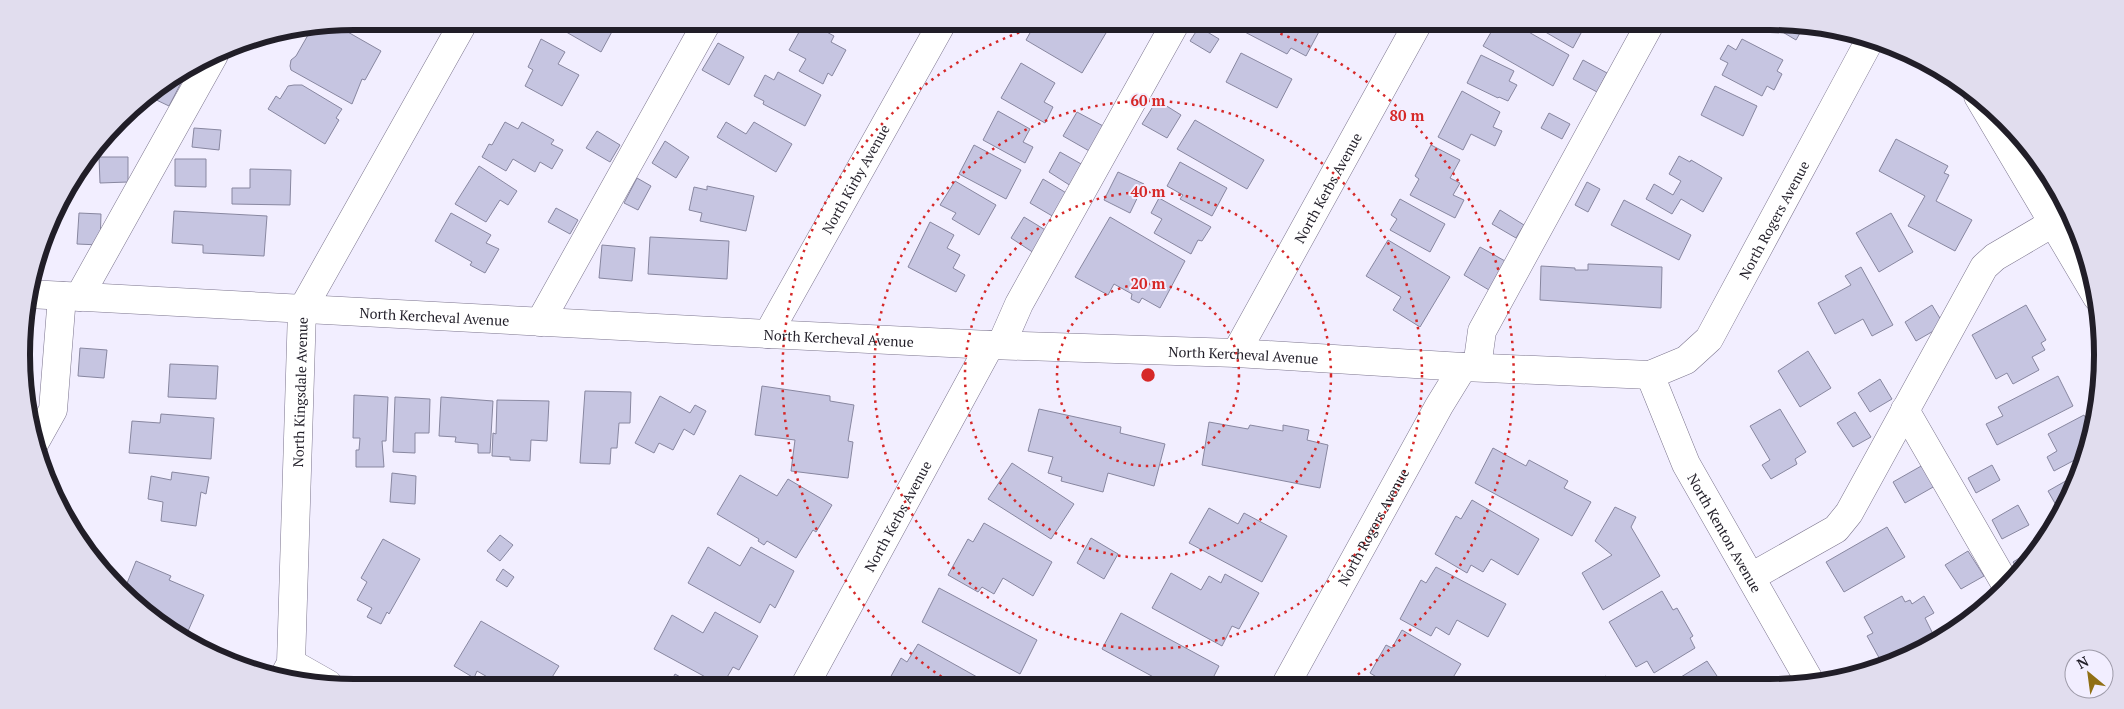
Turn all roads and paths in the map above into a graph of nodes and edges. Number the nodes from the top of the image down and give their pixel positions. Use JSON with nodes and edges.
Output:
{"nodes":[{"id":1,"x":459,"y":30,"type":"edge"},
{"id":2,"x":703,"y":30,"type":"edge"},
{"id":3,"x":938,"y":30,"type":"edge"},
{"id":4,"x":1172,"y":30,"type":"edge"},
{"id":5,"x":1414,"y":30,"type":"edge"},
{"id":6,"x":1647,"y":30,"type":"edge"},
{"id":7,"x":1867,"y":45,"type":"edge"},
{"id":8,"x":208,"y":64,"type":"edge"},
{"id":9,"x":1991,"y":118,"type":"edge"},
{"id":10,"x":2053,"y":223,"type":"junction"},
{"id":11,"x":2084,"y":275,"type":"edge"},
{"id":12,"x":36,"y":294,"type":"edge"},
{"id":13,"x":70,"y":297,"type":"junction"},
{"id":14,"x":302,"y":310,"type":"junction"},
{"id":15,"x":540,"y":322,"type":"junction"},
{"id":16,"x":768,"y":334,"type":"junction"},
{"id":17,"x":996,"y":345,"type":"junction"},
{"id":18,"x":1236,"y":353,"type":"junction"},
{"id":19,"x":1470,"y":367,"type":"junction"},
{"id":20,"x":1650,"y":375,"type":"junction"},
{"id":21,"x":1905,"y":410,"type":"junction"},
{"id":22,"x":40,"y":433,"type":"edge"},
{"id":23,"x":1751,"y":577,"type":"junction"},
{"id":24,"x":2003,"y":580,"type":"edge"},
{"id":25,"x":287,"y":671,"type":"edge"},
{"id":26,"x":1807,"y":676,"type":"edge"},
{"id":27,"x":808,"y":679,"type":"edge"},
{"id":28,"x":1289,"y":679,"type":"edge"}],
"edges":[{"from":1,"to":14,"type":"street","name":"North Kingsdale Avenue"},
{"from":2,"to":15,"type":"street"},
{"from":3,"to":16,"type":"street","name":"North Kirby Avenue"},
{"from":4,"to":17,"type":"street","name":"North Kerbs Avenue"},
{"from":5,"to":18,"type":"street","name":"North Kerbs Avenue"},
{"from":6,"to":19,"type":"street"},
{"from":7,"to":20,"type":"street","name":"North Rogers Avenue"},
{"from":8,"to":13,"type":"street"},
{"from":9,"to":10,"type":"street"},
{"from":10,"to":11,"type":"street"},
{"from":10,"to":21,"type":"street"},
{"from":12,"to":13,"type":"street","name":"North Kercheval Avenue"},
{"from":13,"to":14,"type":"street","name":"North Kercheval Avenue"},
{"from":13,"to":22,"type":"street"},
{"from":14,"to":15,"type":"street","name":"North Kercheval Avenue"},
{"from":14,"to":25,"type":"street","name":"North Kingsdale Avenue"},
{"from":15,"to":16,"type":"street","name":"North Kercheval Avenue"},
{"from":16,"to":17,"type":"street","name":"North Kercheval Avenue"},
{"from":17,"to":18,"type":"street","name":"North Kercheval Avenue"},
{"from":17,"to":27,"type":"street","name":"North Kerbs Avenue"},
{"from":18,"to":19,"type":"street","name":"North Kercheval Avenue"},
{"from":19,"to":20,"type":"street","name":"North Kercheval Avenue"},
{"from":19,"to":28,"type":"street","name":"North Rogers Avenue"},
{"from":20,"to":23,"type":"street","name":"North Kenton Avenue"},
{"from":21,"to":23,"type":"street"},
{"from":21,"to":24,"type":"street"},
{"from":23,"to":26,"type":"street","name":"North Kenton Avenue"}]}
